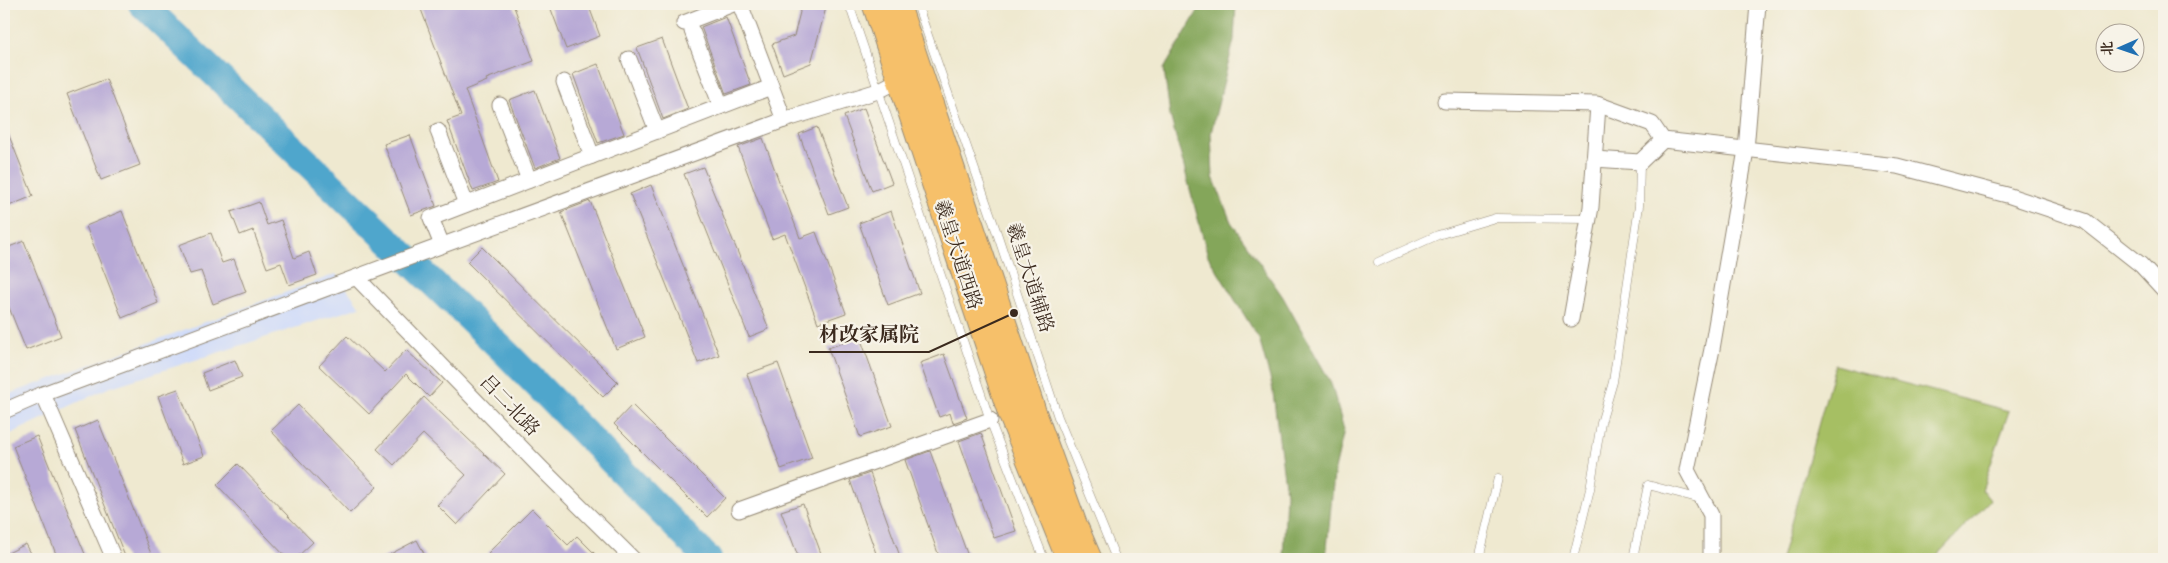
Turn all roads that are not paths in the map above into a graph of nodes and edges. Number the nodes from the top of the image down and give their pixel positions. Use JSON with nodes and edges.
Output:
{"nodes":[{"id":1,"x":733,"y":4,"type":"edge"},
{"id":2,"x":740,"y":4,"type":"edge"},
{"id":3,"x":849,"y":4,"type":"edge"},
{"id":4,"x":875,"y":4,"type":"edge"},
{"id":5,"x":897,"y":4,"type":"edge"},
{"id":6,"x":917,"y":4,"type":"edge"},
{"id":7,"x":1758,"y":4,"type":"edge"},
{"id":8,"x":629,"y":59,"type":"dead end"},
{"id":9,"x":910,"y":74,"type":"junction"},
{"id":10,"x":564,"y":82,"type":"dead end"},
{"id":11,"x":771,"y":87,"type":"junction"},
{"id":12,"x":878,"y":92,"type":"junction"},
{"id":13,"x":1445,"y":101,"type":"dead end"},
{"id":14,"x":1598,"y":104,"type":"junction"},
{"id":15,"x":500,"y":105,"type":"dead end"},
{"id":16,"x":721,"y":106,"type":"junction"},
{"id":17,"x":784,"y":120,"type":"junction"},
{"id":18,"x":438,"y":131,"type":"dead end"},
{"id":19,"x":657,"y":131,"type":"junction"},
{"id":20,"x":1663,"y":140,"type":"junction"},
{"id":21,"x":1746,"y":150,"type":"junction"},
{"id":22,"x":592,"y":156,"type":"junction"},
{"id":23,"x":1594,"y":159,"type":"junction"},
{"id":24,"x":1640,"y":162,"type":"junction"},
{"id":25,"x":528,"y":180,"type":"junction"},
{"id":26,"x":466,"y":204,"type":"junction"},
{"id":27,"x":1589,"y":219,"type":"junction"},
{"id":28,"x":442,"y":245,"type":"junction"},
{"id":29,"x":1378,"y":262,"type":"dead end"},
{"id":30,"x":363,"y":276,"type":"junction"},
{"id":31,"x":2164,"y":290,"type":"edge"},
{"id":32,"x":1571,"y":319,"type":"dead end"},
{"id":33,"x":42,"y":394,"type":"junction"},
{"id":34,"x":4,"y":411,"type":"edge"},
{"id":35,"x":990,"y":420,"type":"junction"},
{"id":36,"x":1498,"y":478,"type":"dead end"},
{"id":37,"x":1702,"y":499,"type":"junction"},
{"id":38,"x":740,"y":510,"type":"dead end"},
{"id":39,"x":114,"y":559,"type":"edge"},
{"id":40,"x":633,"y":559,"type":"edge"},
{"id":41,"x":1044,"y":559,"type":"edge"},
{"id":42,"x":1068,"y":559,"type":"edge"},
{"id":43,"x":1090,"y":559,"type":"edge"},
{"id":44,"x":1116,"y":559,"type":"edge"},
{"id":45,"x":1479,"y":559,"type":"edge"},
{"id":46,"x":1573,"y":559,"type":"edge"},
{"id":47,"x":1633,"y":559,"type":"edge"},
{"id":48,"x":1711,"y":559,"type":"edge"}],
"edges":[{"from":1,"to":16,"type":"street"},
{"from":2,"to":11,"type":"street"},
{"from":3,"to":12,"type":"lane"},
{"from":4,"to":9,"type":"main road","name":"羲皇大道西路"},
{"from":5,"to":9,"type":"main road","name":"羲皇大道西路"},
{"from":6,"to":44,"type":"lane","name":"羲皇大道辅路"},
{"from":7,"to":21,"type":"street"},
{"from":8,"to":19,"type":"street"},
{"from":9,"to":12,"type":"street"},
{"from":9,"to":42,"type":"main road","name":"羲皇大道西路"},
{"from":9,"to":43,"type":"main road","name":"羲皇大道西路"},
{"from":10,"to":22,"type":"street"},
{"from":11,"to":16,"type":"street"},
{"from":11,"to":17,"type":"street"},
{"from":12,"to":17,"type":"street"},
{"from":12,"to":35,"type":"lane"},
{"from":13,"to":14,"type":"street"},
{"from":14,"to":20,"type":"street"},
{"from":14,"to":23,"type":"street"},
{"from":15,"to":25,"type":"street"},
{"from":16,"to":19,"type":"street"},
{"from":17,"to":28,"type":"street"},
{"from":18,"to":26,"type":"street"},
{"from":19,"to":22,"type":"street"},
{"from":20,"to":21,"type":"street"},
{"from":20,"to":24,"type":"street"},
{"from":21,"to":31,"type":"street"},
{"from":21,"to":37,"type":"street"},
{"from":22,"to":25,"type":"street"},
{"from":23,"to":24,"type":"street"},
{"from":23,"to":27,"type":"street"},
{"from":24,"to":46,"type":"lane"},
{"from":25,"to":26,"type":"street"},
{"from":26,"to":28,"type":"street"},
{"from":27,"to":29,"type":"lane"},
{"from":27,"to":32,"type":"street"},
{"from":28,"to":30,"type":"street"},
{"from":30,"to":33,"type":"street"},
{"from":30,"to":40,"type":"street","name":"吕二北路"},
{"from":33,"to":34,"type":"street"},
{"from":33,"to":39,"type":"street"},
{"from":35,"to":38,"type":"street"},
{"from":35,"to":41,"type":"lane"},
{"from":36,"to":45,"type":"lane"},
{"from":37,"to":47,"type":"lane"},
{"from":37,"to":48,"type":"street"}]}
